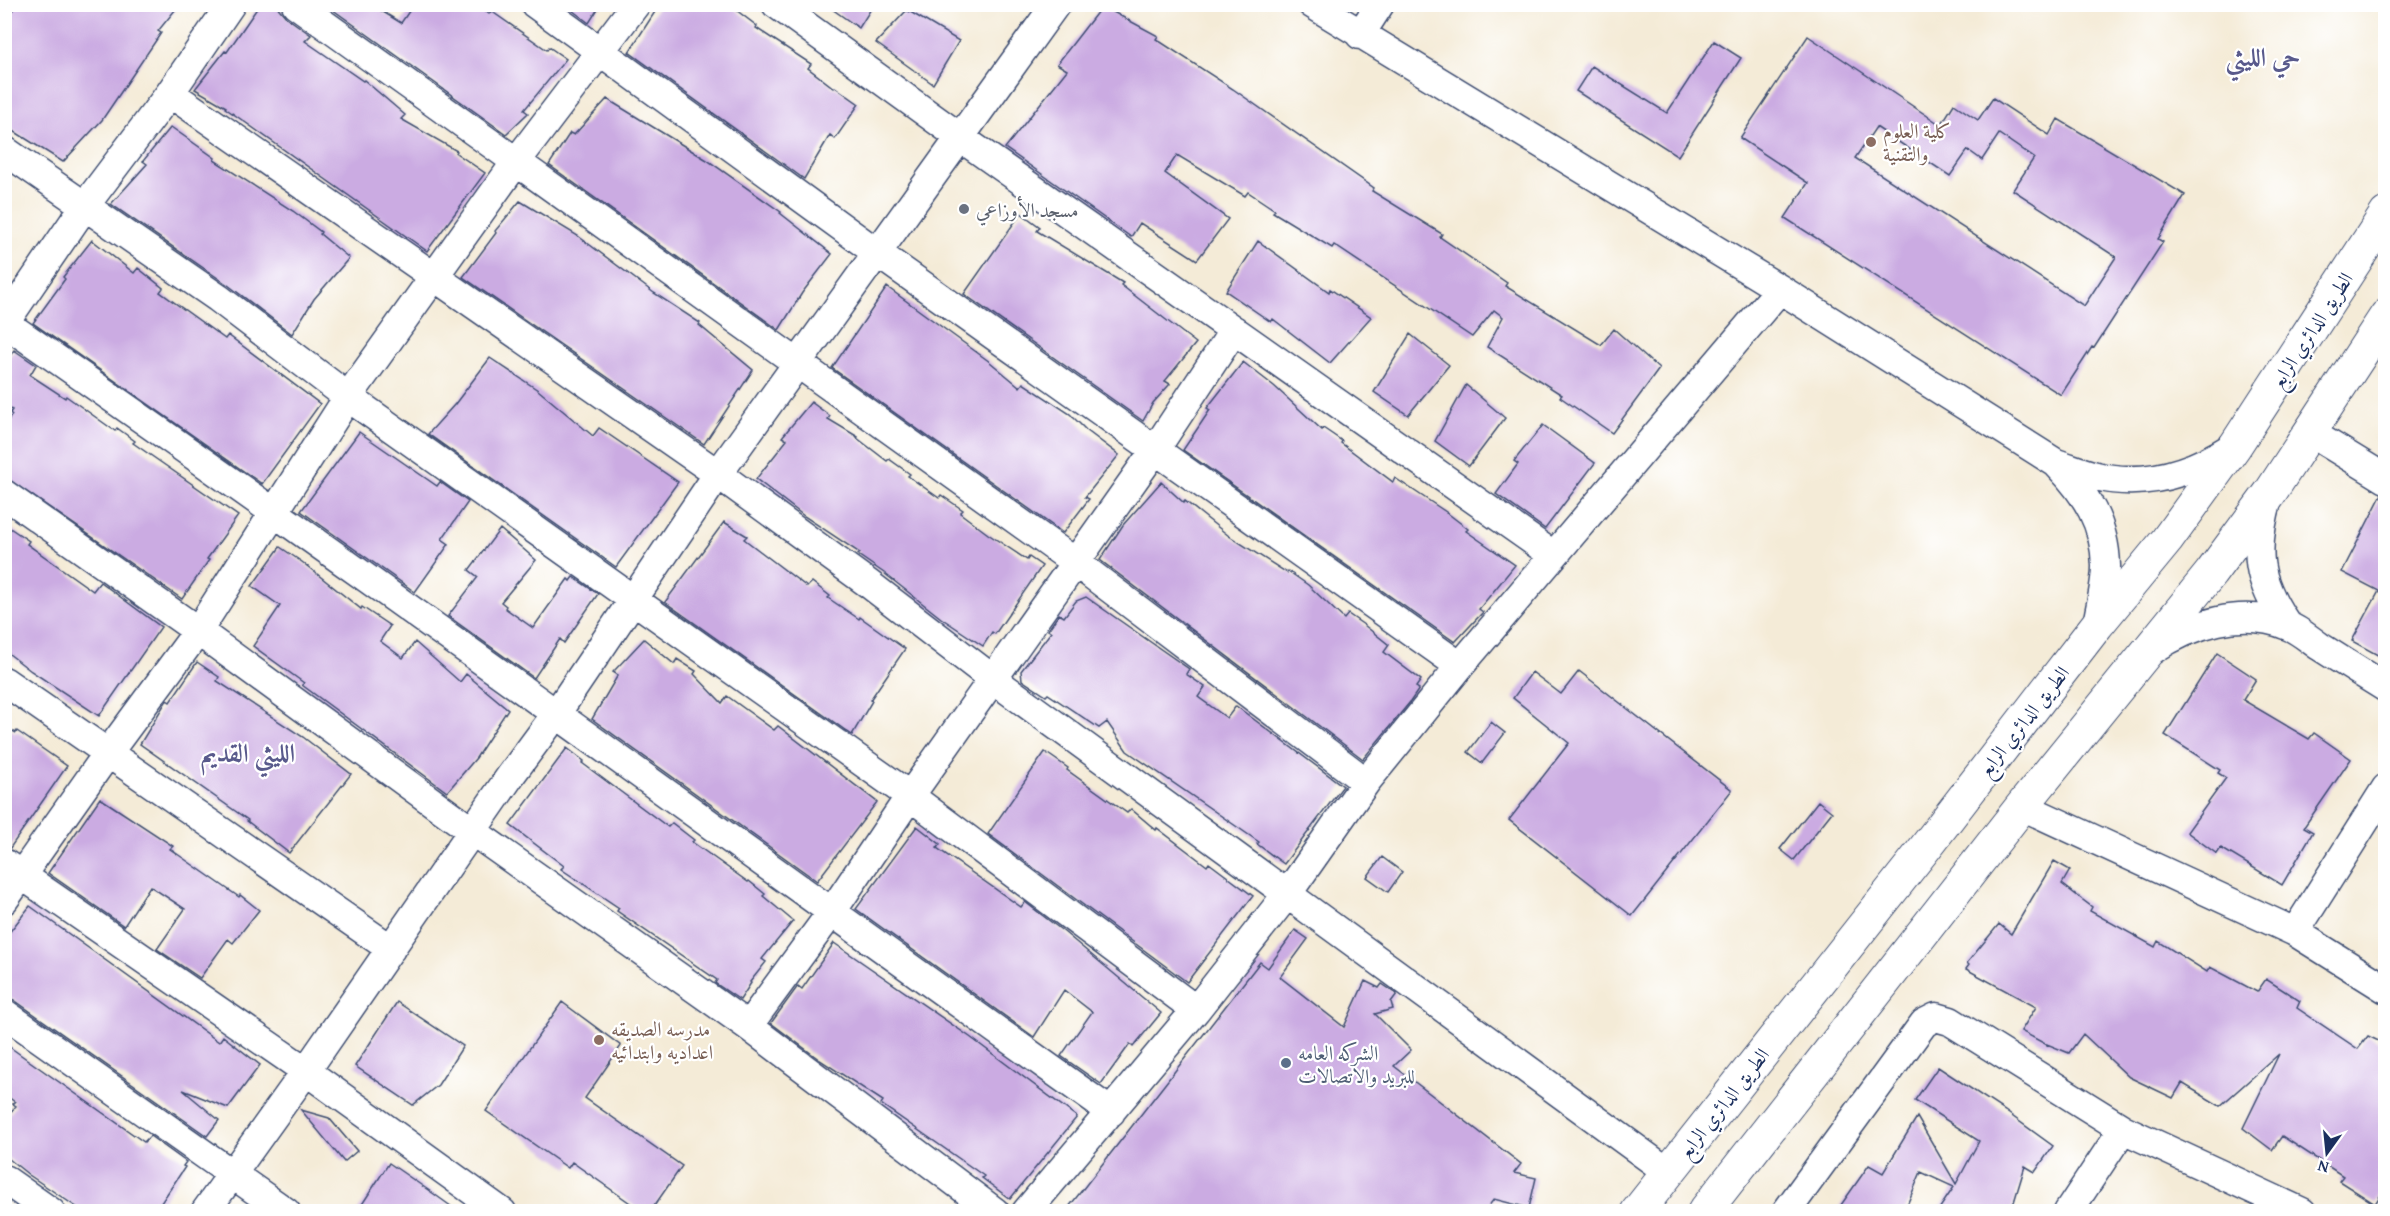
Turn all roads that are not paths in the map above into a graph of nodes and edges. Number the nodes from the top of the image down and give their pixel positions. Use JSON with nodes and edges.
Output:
{"nodes":[{"id":1,"x":231,"y":4,"type":"edge"},
{"id":2,"x":296,"y":4,"type":"edge"},
{"id":3,"x":535,"y":4,"type":"edge"},
{"id":4,"x":636,"y":4,"type":"edge"},
{"id":5,"x":776,"y":4,"type":"edge"},
{"id":6,"x":1056,"y":4,"type":"edge"},
{"id":7,"x":1312,"y":4,"type":"edge"},
{"id":8,"x":1380,"y":4,"type":"edge"},
{"id":9,"x":1360,"y":35,"type":"junction"},
{"id":10,"x":601,"y":52,"type":"junction"},
{"id":11,"x":170,"y":93,"type":"junction"},
{"id":12,"x":961,"y":138,"type":"junction"},
{"id":13,"x":4,"y":150,"type":"edge"},
{"id":14,"x":516,"y":162,"type":"junction"},
{"id":15,"x":84,"y":207,"type":"junction"},
{"id":16,"x":2385,"y":214,"type":"edge"},
{"id":17,"x":876,"y":252,"type":"junction"},
{"id":18,"x":436,"y":276,"type":"junction"},
{"id":19,"x":1780,"y":290,"type":"junction"},
{"id":20,"x":2385,"y":316,"type":"edge"},
{"id":21,"x":5,"y":323,"type":"edge"},
{"id":22,"x":1234,"y":330,"type":"junction"},
{"id":23,"x":798,"y":363,"type":"junction"},
{"id":24,"x":348,"y":397,"type":"junction"},
{"id":25,"x":2311,"y":433,"type":"junction"},
{"id":26,"x":2235,"y":446,"type":"junction"},
{"id":27,"x":1155,"y":450,"type":"junction"},
{"id":28,"x":2056,"y":463,"type":"junction"},
{"id":29,"x":718,"y":474,"type":"junction"},
{"id":30,"x":2385,"y":479,"type":"edge"},
{"id":31,"x":2270,"y":493,"type":"junction"},
{"id":32,"x":4,"y":494,"type":"edge"},
{"id":33,"x":276,"y":512,"type":"junction"},
{"id":34,"x":1553,"y":555,"type":"junction"},
{"id":35,"x":1076,"y":562,"type":"junction"},
{"id":36,"x":633,"y":598,"type":"junction"},
{"id":37,"x":2097,"y":625,"type":"junction"},
{"id":38,"x":2288,"y":626,"type":"junction"},
{"id":39,"x":198,"y":631,"type":"junction"},
{"id":40,"x":2141,"y":658,"type":"junction"},
{"id":41,"x":1460,"y":666,"type":"junction"},
{"id":42,"x":994,"y":680,"type":"junction"},
{"id":43,"x":4,"y":681,"type":"edge"},
{"id":44,"x":2385,"y":688,"type":"edge"},
{"id":45,"x":556,"y":714,"type":"junction"},
{"id":46,"x":108,"y":753,"type":"junction"},
{"id":47,"x":1365,"y":782,"type":"junction"},
{"id":48,"x":2385,"y":788,"type":"edge"},
{"id":49,"x":910,"y":796,"type":"junction"},
{"id":50,"x":2022,"y":806,"type":"junction"},
{"id":51,"x":472,"y":831,"type":"junction"},
{"id":52,"x":13,"y":869,"type":"edge"},
{"id":53,"x":1288,"y":893,"type":"junction"},
{"id":54,"x":4,"y":900,"type":"edge"},
{"id":55,"x":831,"y":913,"type":"junction"},
{"id":56,"x":2295,"y":932,"type":"junction"},
{"id":57,"x":391,"y":949,"type":"junction"},
{"id":58,"x":2385,"y":989,"type":"edge"},
{"id":59,"x":1196,"y":1010,"type":"junction"},
{"id":60,"x":4,"y":1012,"type":"edge"},
{"id":61,"x":748,"y":1026,"type":"junction"},
{"id":62,"x":306,"y":1071,"type":"junction"},
{"id":63,"x":1111,"y":1112,"type":"junction"},
{"id":64,"x":2123,"y":1129,"type":"junction"},
{"id":65,"x":232,"y":1172,"type":"junction"},
{"id":66,"x":1668,"y":1172,"type":"junction"},
{"id":67,"x":4,"y":1179,"type":"edge"},
{"id":68,"x":51,"y":1212,"type":"edge"},
{"id":69,"x":205,"y":1212,"type":"edge"},
{"id":70,"x":286,"y":1212,"type":"edge"},
{"id":71,"x":502,"y":1212,"type":"edge"},
{"id":72,"x":995,"y":1212,"type":"edge"},
{"id":73,"x":1026,"y":1212,"type":"edge"},
{"id":74,"x":1637,"y":1212,"type":"edge"},
{"id":75,"x":1704,"y":1212,"type":"edge"},
{"id":76,"x":1786,"y":1212,"type":"edge"},
{"id":77,"x":2068,"y":1212,"type":"edge"},
{"id":78,"x":2302,"y":1212,"type":"edge"}],
"edges":[{"from":1,"to":11,"type":"street"},
{"from":2,"to":14,"type":"street"},
{"from":3,"to":10,"type":"street"},
{"from":4,"to":10,"type":"street"},
{"from":5,"to":12,"type":"street"},
{"from":6,"to":12,"type":"street"},
{"from":7,"to":9,"type":"street"},
{"from":8,"to":9,"type":"street"},
{"from":9,"to":19,"type":"street"},
{"from":10,"to":14,"type":"street"},
{"from":10,"to":17,"type":"street"},
{"from":11,"to":15,"type":"street"},
{"from":11,"to":18,"type":"street"},
{"from":12,"to":17,"type":"street"},
{"from":12,"to":22,"type":"street"},
{"from":13,"to":15,"type":"street"},
{"from":14,"to":18,"type":"street"},
{"from":14,"to":23,"type":"street"},
{"from":15,"to":21,"type":"street"},
{"from":15,"to":24,"type":"street"},
{"from":16,"to":26,"type":"main road","name":"الطريق الدائري الرابع"},
{"from":17,"to":23,"type":"street"},
{"from":17,"to":27,"type":"street"},
{"from":18,"to":24,"type":"street"},
{"from":18,"to":29,"type":"street"},
{"from":19,"to":28,"type":"street"},
{"from":19,"to":34,"type":"street"},
{"from":20,"to":25,"type":"main road"},
{"from":21,"to":33,"type":"street"},
{"from":22,"to":27,"type":"street"},
{"from":22,"to":34,"type":"street"},
{"from":23,"to":29,"type":"street"},
{"from":23,"to":35,"type":"street"},
{"from":24,"to":33,"type":"street"},
{"from":24,"to":36,"type":"street"},
{"from":25,"to":30,"type":"street"},
{"from":25,"to":31,"type":"main road"},
{"from":26,"to":28,"type":"street"},
{"from":26,"to":37,"type":"main road","name":"الطريق الدائري الرابع"},
{"from":27,"to":35,"type":"street"},
{"from":27,"to":41,"type":"street"},
{"from":28,"to":37,"type":"street"},
{"from":29,"to":36,"type":"street"},
{"from":29,"to":42,"type":"street"},
{"from":31,"to":38,"type":"street"},
{"from":31,"to":40,"type":"main road"},
{"from":32,"to":39,"type":"street"},
{"from":33,"to":39,"type":"street"},
{"from":33,"to":45,"type":"street"},
{"from":34,"to":41,"type":"street"},
{"from":35,"to":42,"type":"street"},
{"from":35,"to":47,"type":"street"},
{"from":36,"to":45,"type":"street"},
{"from":36,"to":49,"type":"street"},
{"from":37,"to":66,"type":"main road","name":"الطريق الدائري الرابع"},
{"from":38,"to":40,"type":"street"},
{"from":38,"to":44,"type":"street"},
{"from":39,"to":46,"type":"street"},
{"from":39,"to":51,"type":"street"},
{"from":40,"to":50,"type":"main road"},
{"from":41,"to":47,"type":"street"},
{"from":42,"to":49,"type":"street"},
{"from":42,"to":53,"type":"street"},
{"from":43,"to":46,"type":"street"},
{"from":45,"to":51,"type":"street"},
{"from":45,"to":55,"type":"street"},
{"from":46,"to":52,"type":"street"},
{"from":46,"to":57,"type":"street"},
{"from":47,"to":53,"type":"street"},
{"from":48,"to":56,"type":"street"},
{"from":49,"to":55,"type":"street"},
{"from":49,"to":59,"type":"street"},
{"from":50,"to":56,"type":"street"},
{"from":50,"to":75,"type":"main road"},
{"from":51,"to":57,"type":"street"},
{"from":51,"to":61,"type":"street"},
{"from":52,"to":54,"type":"street"},
{"from":52,"to":62,"type":"street"},
{"from":53,"to":59,"type":"street"},
{"from":53,"to":66,"type":"street"},
{"from":55,"to":61,"type":"street"},
{"from":55,"to":63,"type":"street"},
{"from":56,"to":58,"type":"street"},
{"from":57,"to":62,"type":"street"},
{"from":59,"to":63,"type":"street"},
{"from":60,"to":65,"type":"street"},
{"from":61,"to":72,"type":"street"},
{"from":62,"to":65,"type":"street"},
{"from":62,"to":71,"type":"street"},
{"from":63,"to":73,"type":"street"},
{"from":64,"to":76,"type":"street"},
{"from":64,"to":77,"type":"street"},
{"from":64,"to":78,"type":"street"},
{"from":65,"to":69,"type":"street"},
{"from":65,"to":70,"type":"street"},
{"from":66,"to":74,"type":"main road","name":"الطريق الدائري الرابع"},
{"from":67,"to":68,"type":"street"}]}
